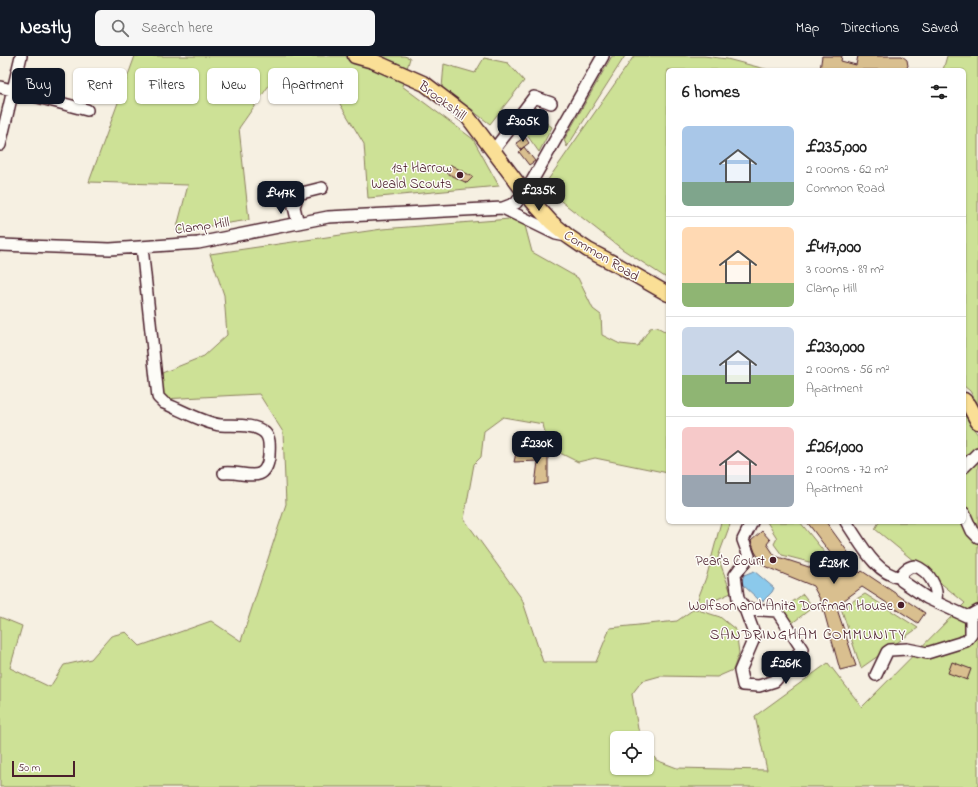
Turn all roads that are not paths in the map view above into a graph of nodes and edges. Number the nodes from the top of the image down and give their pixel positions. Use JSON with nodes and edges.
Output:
{"nodes":[{"id":1,"x":21,"y":56,"type":"edge"},
{"id":2,"x":355,"y":56,"type":"edge"},
{"id":3,"x":603,"y":56,"type":"edge"},
{"id":4,"x":19,"y":68,"type":"edge"},
{"id":5,"x":0,"y":87,"type":"edge"},
{"id":6,"x":12,"y":90,"type":"edge"},
{"id":7,"x":12,"y":98,"type":"edge"},
{"id":8,"x":551,"y":103,"type":"dead end"},
{"id":9,"x":65,"y":104,"type":"edge"},
{"id":10,"x":87,"y":110,"type":"dead end"},
{"id":11,"x":0,"y":145,"type":"edge"},
{"id":12,"x":493,"y":151,"type":"junction"},
{"id":13,"x":322,"y":188,"type":"dead end"},
{"id":14,"x":525,"y":193,"type":"junction"},
{"id":15,"x":503,"y":208,"type":"junction"},
{"id":16,"x":298,"y":223,"type":"junction"},
{"id":17,"x":569,"y":237,"type":"junction"},
{"id":18,"x":0,"y":244,"type":"edge"},
{"id":19,"x":142,"y":247,"type":"junction"},
{"id":20,"x":666,"y":293,"type":"edge"},
{"id":21,"x":966,"y":402,"type":"edge"},
{"id":22,"x":978,"y":422,"type":"edge"},
{"id":23,"x":975,"y":456,"type":"edge"},
{"id":24,"x":966,"y":465,"type":"edge"},
{"id":25,"x":224,"y":473,"type":"dead end"},
{"id":26,"x":966,"y":518,"type":"edge"},
{"id":27,"x":751,"y":524,"type":"edge"},
{"id":28,"x":847,"y":524,"type":"edge"},
{"id":29,"x":978,"y":537,"type":"edge"},
{"id":30,"x":901,"y":578,"type":"junction"},
{"id":31,"x":936,"y":600,"type":"junction"},
{"id":32,"x":745,"y":609,"type":"junction"},
{"id":33,"x":974,"y":613,"type":"edge"},
{"id":34,"x":876,"y":675,"type":"dead end"}],
"edges":[{"from":1,"to":4,"type":"street"},
{"from":2,"to":12,"type":"main road","name":"Brookshill"},
{"from":3,"to":14,"type":"street","name":"Clamp Hill"},
{"from":5,"to":6,"type":"street"},
{"from":7,"to":11,"type":"street"},
{"from":8,"to":12,"type":"street"},
{"from":9,"to":10,"type":"street"},
{"from":12,"to":14,"type":"main road","name":"Brookshill"},
{"from":13,"to":16,"type":"street"},
{"from":14,"to":15,"type":"street","name":"Clamp Hill"},
{"from":14,"to":17,"type":"main road","name":"Common Road"},
{"from":15,"to":16,"type":"street","name":"Clamp Hill"},
{"from":15,"to":17,"type":"street","name":"Clamp Hill"},
{"from":16,"to":19,"type":"street","name":"Clamp Hill"},
{"from":17,"to":20,"type":"main road","name":"Common Road"},
{"from":18,"to":19,"type":"street","name":"Clamp Hill"},
{"from":19,"to":25,"type":"street"},
{"from":21,"to":22,"type":"main road"},
{"from":23,"to":24,"type":"street"},
{"from":26,"to":29,"type":"street"},
{"from":27,"to":32,"type":"street"},
{"from":28,"to":30,"type":"street"},
{"from":30,"to":31,"type":"street"},
{"from":30,"to":31,"type":"street"},
{"from":31,"to":33,"type":"street"},
{"from":32,"to":32,"type":"street"},
{"from":33,"to":34,"type":"street"}]}
